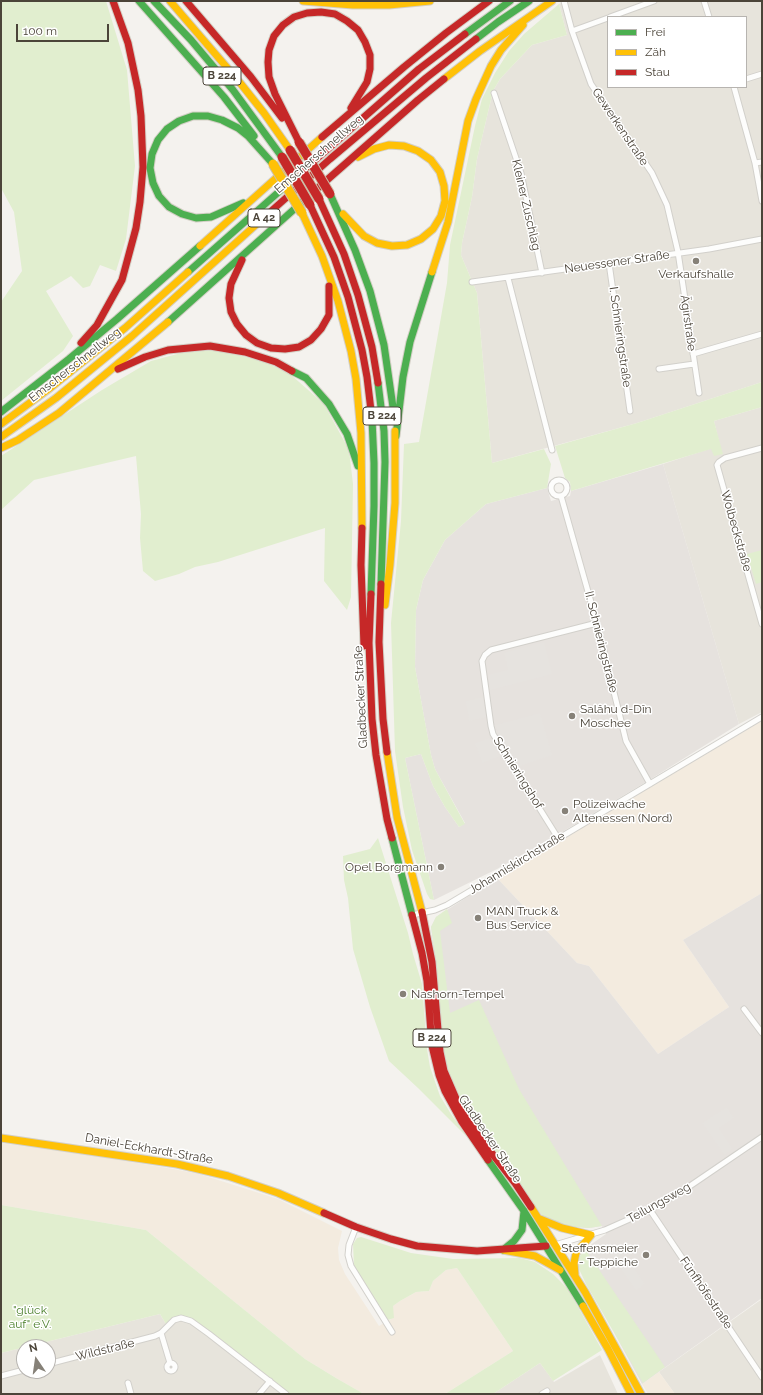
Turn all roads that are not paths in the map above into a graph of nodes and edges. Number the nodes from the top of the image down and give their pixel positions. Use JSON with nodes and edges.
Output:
{"nodes":[{"id":1,"x":113,"y":1,"type":"edge"},
{"id":2,"x":139,"y":1,"type":"edge"},
{"id":3,"x":154,"y":1,"type":"edge"},
{"id":4,"x":170,"y":1,"type":"edge"},
{"id":5,"x":186,"y":1,"type":"edge"},
{"id":6,"x":303,"y":1,"type":"edge"},
{"id":7,"x":430,"y":1,"type":"edge"},
{"id":8,"x":489,"y":1,"type":"edge"},
{"id":9,"x":510,"y":1,"type":"edge"},
{"id":10,"x":529,"y":1,"type":"edge"},
{"id":11,"x":564,"y":1,"type":"edge"},
{"id":12,"x":654,"y":1,"type":"edge"},
{"id":13,"x":704,"y":1,"type":"edge"},
{"id":14,"x":548,"y":3,"type":"edge"},
{"id":15,"x":612,"y":16,"type":"edge"},
{"id":16,"x":709,"y":16,"type":"edge"},
{"id":17,"x":607,"y":18,"type":"edge"},
{"id":18,"x":572,"y":31,"type":"junction"},
{"id":19,"x":762,"y":74,"type":"edge"},
{"id":20,"x":747,"y":79,"type":"edge"},
{"id":21,"x":734,"y":88,"type":"edge"},
{"id":22,"x":494,"y":93,"type":"dead end"},
{"id":23,"x":338,"y":123,"type":"junction"},
{"id":24,"x":299,"y":142,"type":"junction"},
{"id":25,"x":762,"y":162,"type":"edge"},
{"id":26,"x":346,"y":163,"type":"junction"},
{"id":27,"x":755,"y":163,"type":"junction"},
{"id":28,"x":273,"y":164,"type":"junction"},
{"id":29,"x":255,"y":197,"type":"junction"},
{"id":30,"x":762,"y":201,"type":"edge"},
{"id":31,"x":335,"y":204,"type":"junction"},
{"id":32,"x":762,"y":239,"type":"edge"},
{"id":33,"x":678,"y":252,"type":"junction"},
{"id":34,"x":244,"y":255,"type":"junction"},
{"id":35,"x":609,"y":263,"type":"junction"},
{"id":36,"x":542,"y":272,"type":"junction"},
{"id":37,"x":328,"y":275,"type":"junction"},
{"id":38,"x":508,"y":278,"type":"junction"},
{"id":39,"x":472,"y":282,"type":"dead end"},
{"id":40,"x":762,"y":334,"type":"edge"},
{"id":41,"x":693,"y":354,"type":"junction"},
{"id":42,"x":69,"y":359,"type":"junction"},
{"id":43,"x":694,"y":364,"type":"junction"},
{"id":44,"x":659,"y":369,"type":"dead end"},
{"id":45,"x":99,"y":379,"type":"junction"},
{"id":46,"x":699,"y":394,"type":"dead end"},
{"id":47,"x":630,"y":411,"type":"dead end"},
{"id":48,"x":1,"y":412,"type":"edge"},
{"id":49,"x":1,"y":424,"type":"edge"},
{"id":50,"x":396,"y":436,"type":"junction"},
{"id":51,"x":1,"y":437,"type":"edge"},
{"id":52,"x":1,"y":448,"type":"edge"},
{"id":53,"x":762,"y":448,"type":"edge"},
{"id":54,"x":552,"y":450,"type":"dead end"},
{"id":55,"x":561,"y":496,"type":"dead end"},
{"id":56,"x":362,"y":506,"type":"junction"},
{"id":57,"x":597,"y":623,"type":"junction"},
{"id":58,"x":762,"y":624,"type":"edge"},
{"id":59,"x":379,"y":642,"type":"junction"},
{"id":60,"x":370,"y":685,"type":"junction"},
{"id":61,"x":762,"y":717,"type":"edge"},
{"id":62,"x":650,"y":784,"type":"junction"},
{"id":63,"x":558,"y":838,"type":"junction"},
{"id":64,"x":422,"y":912,"type":"junction"},
{"id":65,"x":412,"y":915,"type":"junction"},
{"id":66,"x":744,"y":1009,"type":"dead end"},
{"id":67,"x":762,"y":1033,"type":"edge"},
{"id":68,"x":762,"y":1137,"type":"edge"},
{"id":69,"x":1,"y":1138,"type":"edge"},
{"id":70,"x":650,"y":1210,"type":"junction"},
{"id":71,"x":524,"y":1211,"type":"junction"},
{"id":72,"x":540,"y":1219,"type":"junction"},
{"id":73,"x":356,"y":1227,"type":"junction"},
{"id":74,"x":591,"y":1235,"type":"junction"},
{"id":75,"x":556,"y":1244,"type":"junction"},
{"id":76,"x":546,"y":1246,"type":"junction"},
{"id":77,"x":503,"y":1250,"type":"junction"},
{"id":78,"x":561,"y":1270,"type":"junction"},
{"id":79,"x":576,"y":1277,"type":"junction"},
{"id":80,"x":392,"y":1332,"type":"dead end"},
{"id":81,"x":161,"y":1333,"type":"junction"},
{"id":82,"x":56,"y":1362,"type":"edge"},
{"id":83,"x":170,"y":1363,"type":"dead end"},
{"id":84,"x":16,"y":1372,"type":"edge"},
{"id":85,"x":1,"y":1376,"type":"edge"},
{"id":86,"x":762,"y":1377,"type":"edge"},
{"id":87,"x":270,"y":1381,"type":"junction"},
{"id":88,"x":128,"y":1383,"type":"dead end"},
{"id":89,"x":131,"y":1394,"type":"edge"},
{"id":90,"x":260,"y":1394,"type":"edge"},
{"id":91,"x":286,"y":1394,"type":"edge"},
{"id":92,"x":631,"y":1394,"type":"edge"},
{"id":93,"x":642,"y":1394,"type":"edge"}],
"edges":[{"from":1,"to":42,"type":"main road"},
{"from":2,"to":28,"type":"main road"},
{"from":3,"to":60,"type":"main road","name":"Gladbecker Straße","number":"B 224","bridge":true},
{"from":4,"to":59,"type":"main road","name":"Gladbecker Straße","number":"B 224","bridge":true},
{"from":5,"to":24,"type":"main road"},
{"from":6,"to":7,"type":"main road"},
{"from":8,"to":23,"type":"main road"},
{"from":9,"to":49,"type":"main road","name":"Emscherschnellweg","number":"A 42"},
{"from":10,"to":51,"type":"main road","name":"Emscherschnellweg","number":"A 42"},
{"from":11,"to":18,"type":"street","name":"Gewerkenstraße"},
{"from":12,"to":15,"type":"street"},
{"from":13,"to":16,"type":"street"},
{"from":14,"to":26,"type":"main road"},
{"from":14,"to":50,"type":"main road"},
{"from":17,"to":18,"type":"street"},
{"from":18,"to":33,"type":"street","name":"Gewerkenstraße"},
{"from":19,"to":20,"type":"street"},
{"from":21,"to":27,"type":"street"},
{"from":22,"to":36,"type":"street","name":"Kleiner Zuschlag"},
{"from":23,"to":24,"type":"main road"},
{"from":23,"to":29,"type":"main road"},
{"from":24,"to":31,"type":"main road","bridge":true},
{"from":25,"to":27,"type":"street"},
{"from":26,"to":31,"type":"main road"},
{"from":26,"to":34,"type":"main road"},
{"from":27,"to":30,"type":"street"},
{"from":28,"to":29,"type":"main road"},
{"from":28,"to":37,"type":"main road","bridge":true},
{"from":29,"to":42,"type":"main road"},
{"from":31,"to":50,"type":"main road"},
{"from":32,"to":33,"type":"street","name":"Neuessener Straße"},
{"from":33,"to":35,"type":"street","name":"Neuessener Straße"},
{"from":33,"to":41,"type":"street","name":"Ägirstraße"},
{"from":34,"to":37,"type":"main road"},
{"from":34,"to":45,"type":"main road"},
{"from":35,"to":36,"type":"street","name":"Neuessener Straße"},
{"from":35,"to":47,"type":"street","name":"I. Schnieringstraße"},
{"from":36,"to":38,"type":"street","name":"Neuessener Straße"},
{"from":37,"to":56,"type":"main road"},
{"from":38,"to":39,"type":"street","name":"Neuessener Straße"},
{"from":38,"to":54,"type":"street"},
{"from":40,"to":41,"type":"street"},
{"from":41,"to":43,"type":"street","name":"Ägirstraße"},
{"from":42,"to":48,"type":"main road"},
{"from":43,"to":44,"type":"street"},
{"from":43,"to":46,"type":"street","name":"Ägirstraße"},
{"from":45,"to":52,"type":"main road"},
{"from":45,"to":56,"type":"main road"},
{"from":50,"to":59,"type":"main road"},
{"from":53,"to":58,"type":"street","name":"Wolbeckstraße"},
{"from":55,"to":57,"type":"street","name":"II. Schnieringstraße"},
{"from":56,"to":60,"type":"main road"},
{"from":57,"to":62,"type":"street","name":"II. Schnieringstraße"},
{"from":57,"to":63,"type":"street","name":"Schnieringshof"},
{"from":59,"to":64,"type":"main road","name":"Gladbecker Straße","number":"B 224"},
{"from":60,"to":65,"type":"main road","name":"Gladbecker Straße","number":"B 224"},
{"from":61,"to":62,"type":"street","name":"Johanniskirchstraße"},
{"from":62,"to":63,"type":"street","name":"Johanniskirchstraße"},
{"from":63,"to":64,"type":"street","name":"Johanniskirchstraße"},
{"from":64,"to":65,"type":"street","name":"Johanniskirchstraße"},
{"from":64,"to":72,"type":"main road","name":"Gladbecker Straße","number":"B 224"},
{"from":65,"to":71,"type":"main road","name":"Gladbecker Straße","number":"B 224"},
{"from":66,"to":67,"type":"street"},
{"from":68,"to":70,"type":"street","name":"Teilungsweg"},
{"from":69,"to":73,"type":"main road","name":"Daniel-Eckhardt-Straße"},
{"from":70,"to":74,"type":"street","name":"Teilungsweg"},
{"from":70,"to":86,"type":"street","name":"Fünfhöfestraße"},
{"from":71,"to":76,"type":"main road","name":"Gladbecker Straße","number":"B 224"},
{"from":71,"to":77,"type":"main road"},
{"from":72,"to":74,"type":"main road"},
{"from":72,"to":75,"type":"main road","name":"Gladbecker Straße","number":"B 224"},
{"from":73,"to":77,"type":"main road","name":"Daniel-Eckhardt-Straße"},
{"from":73,"to":80,"type":"street"},
{"from":74,"to":75,"type":"street","name":"Teilungsweg"},
{"from":74,"to":79,"type":"main road"},
{"from":75,"to":76,"type":"street","name":"Teilungsweg"},
{"from":75,"to":79,"type":"main road","name":"Gladbecker Straße","number":"B 224"},
{"from":76,"to":77,"type":"main road","name":"Daniel-Eckhardt-Straße"},
{"from":76,"to":78,"type":"main road","name":"Gladbecker Straße","number":"B 224"},
{"from":77,"to":78,"type":"main road"},
{"from":78,"to":92,"type":"main road","name":"Gladbecker Straße","number":"B 224"},
{"from":79,"to":93,"type":"main road","name":"Gladbecker Straße","number":"B 224"},
{"from":81,"to":82,"type":"street","name":"Wildstraße"},
{"from":81,"to":83,"type":"street"},
{"from":81,"to":87,"type":"street","name":"Wildstraße"},
{"from":84,"to":85,"type":"street"},
{"from":87,"to":90,"type":"street"},
{"from":87,"to":91,"type":"street"},
{"from":88,"to":89,"type":"street"}]}
